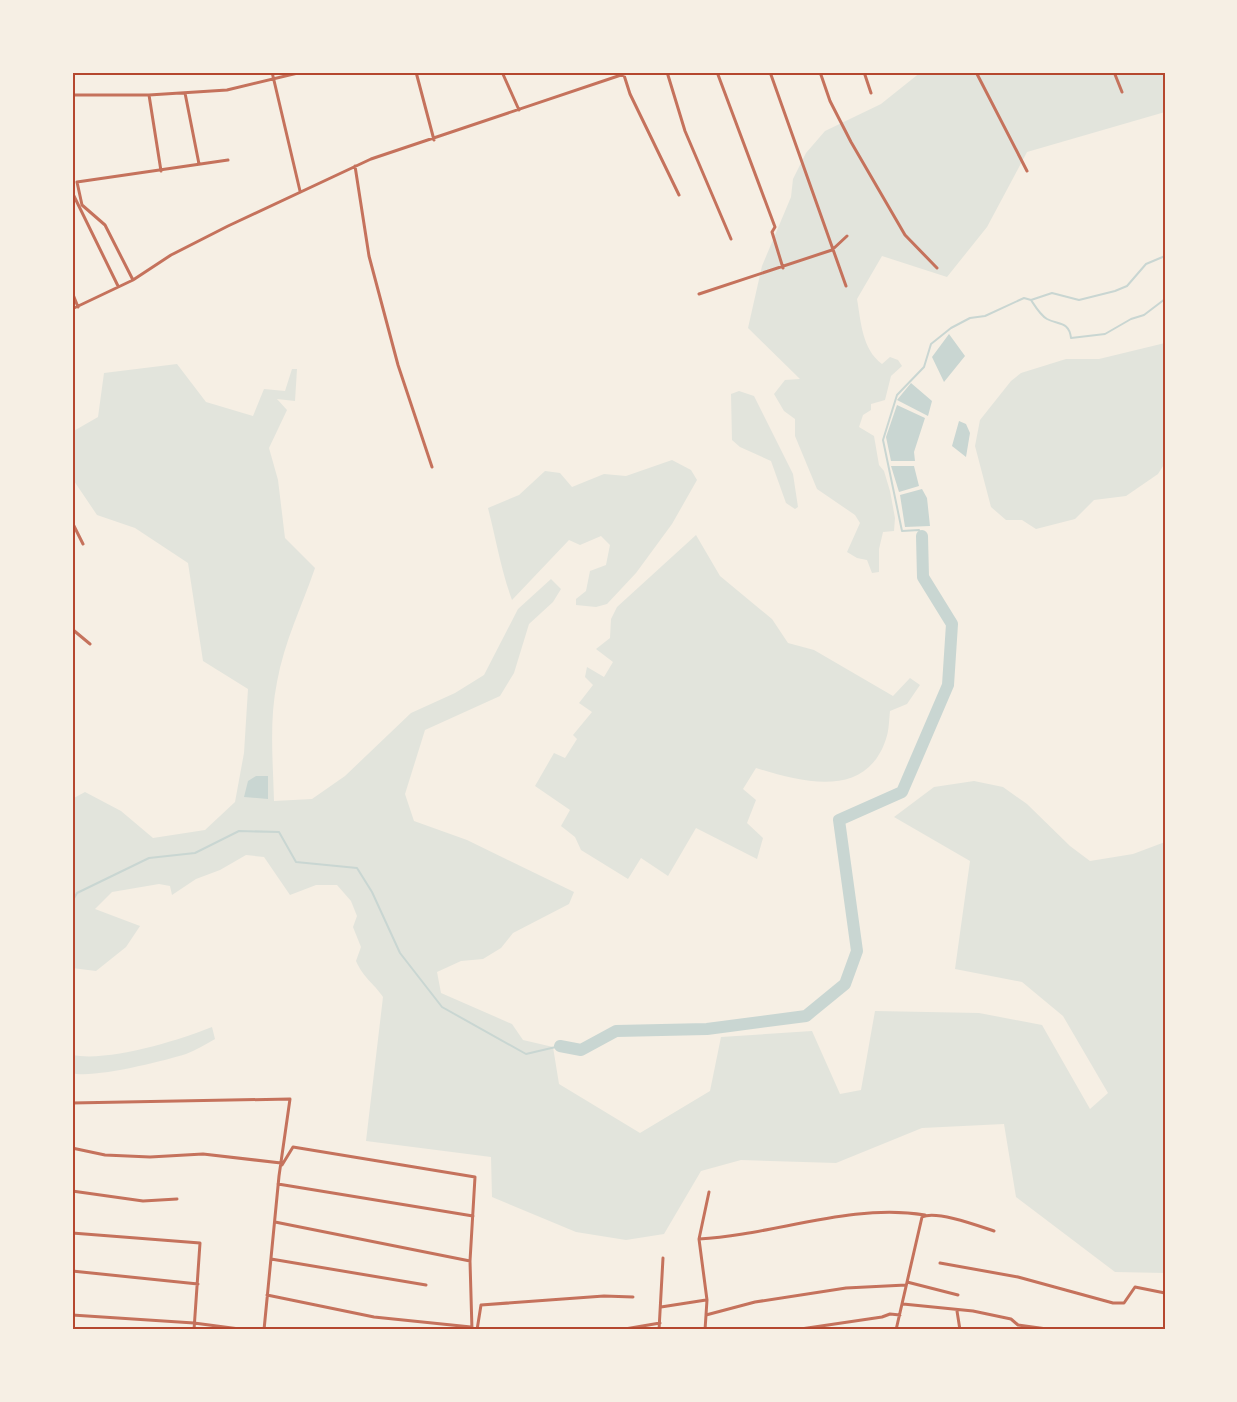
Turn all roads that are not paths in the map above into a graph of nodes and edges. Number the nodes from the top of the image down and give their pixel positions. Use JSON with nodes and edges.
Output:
{"nodes":[{"id":1,"x":272,"y":72,"type":"edge"},
{"id":2,"x":302,"y":72,"type":"edge"},
{"id":3,"x":416,"y":72,"type":"edge"},
{"id":4,"x":502,"y":72,"type":"edge"},
{"id":5,"x":630,"y":72,"type":"edge"},
{"id":6,"x":667,"y":72,"type":"edge"},
{"id":7,"x":717,"y":72,"type":"edge"},
{"id":8,"x":770,"y":72,"type":"edge"},
{"id":9,"x":820,"y":72,"type":"edge"},
{"id":10,"x":864,"y":72,"type":"edge"},
{"id":11,"x":976,"y":72,"type":"edge"},
{"id":12,"x":1114,"y":72,"type":"edge"},
{"id":13,"x":624,"y":73,"type":"edge"},
{"id":14,"x":274,"y":79,"type":"junction"},
{"id":15,"x":1122,"y":92,"type":"dead end"},
{"id":16,"x":185,"y":93,"type":"junction"},
{"id":17,"x":871,"y":93,"type":"dead end"},
{"id":18,"x":72,"y":95,"type":"edge"},
{"id":19,"x":149,"y":95,"type":"junction"},
{"id":20,"x":519,"y":110,"type":"junction"},
{"id":21,"x":434,"y":140,"type":"junction"},
{"id":22,"x":228,"y":160,"type":"dead end"},
{"id":23,"x":198,"y":164,"type":"junction"},
{"id":24,"x":355,"y":166,"type":"junction"},
{"id":25,"x":161,"y":171,"type":"junction"},
{"id":26,"x":1027,"y":171,"type":"dead end"},
{"id":27,"x":300,"y":191,"type":"junction"},
{"id":28,"x":72,"y":192,"type":"edge"},
{"id":29,"x":679,"y":195,"type":"dead end"},
{"id":30,"x":847,"y":236,"type":"dead end"},
{"id":31,"x":731,"y":239,"type":"dead end"},
{"id":32,"x":832,"y":250,"type":"junction"},
{"id":33,"x":783,"y":268,"type":"junction"},
{"id":34,"x":937,"y":268,"type":"dead end"},
{"id":35,"x":133,"y":280,"type":"junction"},
{"id":36,"x":118,"y":286,"type":"junction"},
{"id":37,"x":846,"y":286,"type":"dead end"},
{"id":38,"x":72,"y":292,"type":"edge"},
{"id":39,"x":699,"y":294,"type":"dead end"},
{"id":40,"x":78,"y":307,"type":"junction"},
{"id":41,"x":72,"y":309,"type":"edge"},
{"id":42,"x":432,"y":467,"type":"dead end"},
{"id":43,"x":72,"y":522,"type":"edge"},
{"id":44,"x":83,"y":544,"type":"dead end"},
{"id":45,"x":72,"y":629,"type":"edge"},
{"id":46,"x":90,"y":644,"type":"dead end"},
{"id":47,"x":72,"y":1104,"type":"edge"},
{"id":48,"x":72,"y":1148,"type":"edge"},
{"id":49,"x":281,"y":1165,"type":"junction"},
{"id":50,"x":278,"y":1184,"type":"junction"},
{"id":51,"x":72,"y":1191,"type":"edge"},
{"id":52,"x":709,"y":1192,"type":"dead end"},
{"id":53,"x":177,"y":1199,"type":"dead end"},
{"id":54,"x":925,"y":1215,"type":"junction"},
{"id":55,"x":473,"y":1216,"type":"junction"},
{"id":56,"x":274,"y":1222,"type":"junction"},
{"id":57,"x":994,"y":1231,"type":"dead end"},
{"id":58,"x":72,"y":1233,"type":"edge"},
{"id":59,"x":699,"y":1239,"type":"junction"},
{"id":60,"x":271,"y":1258,"type":"junction"},
{"id":61,"x":663,"y":1258,"type":"dead end"},
{"id":62,"x":470,"y":1261,"type":"junction"},
{"id":63,"x":940,"y":1263,"type":"dead end"},
{"id":64,"x":72,"y":1271,"type":"edge"},
{"id":65,"x":198,"y":1284,"type":"junction"},
{"id":66,"x":907,"y":1284,"type":"junction"},
{"id":67,"x":426,"y":1285,"type":"dead end"},
{"id":68,"x":1165,"y":1293,"type":"edge"},
{"id":69,"x":267,"y":1295,"type":"junction"},
{"id":70,"x":958,"y":1295,"type":"dead end"},
{"id":71,"x":633,"y":1297,"type":"dead end"},
{"id":72,"x":707,"y":1300,"type":"junction"},
{"id":73,"x":903,"y":1304,"type":"junction"},
{"id":74,"x":661,"y":1307,"type":"junction"},
{"id":75,"x":957,"y":1311,"type":"junction"},
{"id":76,"x":72,"y":1315,"type":"edge"},
{"id":77,"x":706,"y":1315,"type":"junction"},
{"id":78,"x":900,"y":1315,"type":"junction"},
{"id":79,"x":194,"y":1323,"type":"junction"},
{"id":80,"x":660,"y":1323,"type":"junction"},
{"id":81,"x":240,"y":1329,"type":"edge"},
{"id":82,"x":472,"y":1329,"type":"edge"},
{"id":83,"x":194,"y":1330,"type":"edge"},
{"id":84,"x":246,"y":1330,"type":"edge"},
{"id":85,"x":264,"y":1330,"type":"edge"},
{"id":86,"x":477,"y":1330,"type":"edge"},
{"id":87,"x":619,"y":1330,"type":"edge"},
{"id":88,"x":659,"y":1330,"type":"edge"},
{"id":89,"x":705,"y":1330,"type":"edge"},
{"id":90,"x":794,"y":1330,"type":"edge"},
{"id":91,"x":896,"y":1330,"type":"edge"},
{"id":92,"x":960,"y":1330,"type":"edge"},
{"id":93,"x":1054,"y":1330,"type":"edge"}],
"edges":[{"from":1,"to":14,"type":"street"},
{"from":2,"to":14,"type":"street"},
{"from":3,"to":21,"type":"street"},
{"from":4,"to":20,"type":"street"},
{"from":5,"to":13,"type":"street"},
{"from":6,"to":31,"type":"street"},
{"from":7,"to":33,"type":"street"},
{"from":8,"to":32,"type":"street"},
{"from":9,"to":34,"type":"street"},
{"from":10,"to":17,"type":"street"},
{"from":11,"to":26,"type":"street"},
{"from":12,"to":15,"type":"street"},
{"from":13,"to":20,"type":"street"},
{"from":13,"to":29,"type":"street"},
{"from":14,"to":16,"type":"street"},
{"from":14,"to":27,"type":"street"},
{"from":16,"to":19,"type":"street"},
{"from":16,"to":23,"type":"street"},
{"from":18,"to":19,"type":"street"},
{"from":19,"to":25,"type":"street"},
{"from":20,"to":21,"type":"street"},
{"from":21,"to":24,"type":"street"},
{"from":22,"to":23,"type":"street"},
{"from":23,"to":25,"type":"street"},
{"from":24,"to":27,"type":"street"},
{"from":24,"to":42,"type":"street"},
{"from":25,"to":35,"type":"street"},
{"from":27,"to":35,"type":"street"},
{"from":28,"to":36,"type":"street"},
{"from":30,"to":32,"type":"street"},
{"from":32,"to":33,"type":"street"},
{"from":32,"to":37,"type":"street"},
{"from":33,"to":39,"type":"street"},
{"from":35,"to":36,"type":"street"},
{"from":36,"to":40,"type":"street"},
{"from":38,"to":40,"type":"street"},
{"from":40,"to":41,"type":"street"},
{"from":43,"to":44,"type":"street"},
{"from":45,"to":46,"type":"street"},
{"from":47,"to":49,"type":"street"},
{"from":48,"to":49,"type":"street"},
{"from":49,"to":50,"type":"street"},
{"from":49,"to":55,"type":"street"},
{"from":50,"to":55,"type":"street"},
{"from":50,"to":56,"type":"street"},
{"from":51,"to":53,"type":"street"},
{"from":52,"to":59,"type":"street"},
{"from":54,"to":57,"type":"street"},
{"from":54,"to":59,"type":"street"},
{"from":54,"to":66,"type":"street"},
{"from":55,"to":62,"type":"street"},
{"from":56,"to":60,"type":"street"},
{"from":56,"to":62,"type":"street"},
{"from":58,"to":65,"type":"street"},
{"from":59,"to":72,"type":"street"},
{"from":60,"to":67,"type":"street"},
{"from":60,"to":69,"type":"street"},
{"from":61,"to":74,"type":"street"},
{"from":62,"to":82,"type":"street"},
{"from":63,"to":68,"type":"street"},
{"from":64,"to":65,"type":"street"},
{"from":65,"to":79,"type":"street"},
{"from":66,"to":70,"type":"street"},
{"from":66,"to":73,"type":"street"},
{"from":66,"to":77,"type":"street"},
{"from":69,"to":82,"type":"street"},
{"from":69,"to":85,"type":"street"},
{"from":71,"to":86,"type":"street"},
{"from":72,"to":74,"type":"street"},
{"from":72,"to":77,"type":"street"},
{"from":73,"to":75,"type":"street"},
{"from":73,"to":78,"type":"street"},
{"from":74,"to":80,"type":"street"},
{"from":75,"to":92,"type":"street"},
{"from":75,"to":93,"type":"street"},
{"from":76,"to":79,"type":"street"},
{"from":77,"to":89,"type":"street"},
{"from":78,"to":90,"type":"street"},
{"from":78,"to":91,"type":"street"},
{"from":79,"to":81,"type":"street"},
{"from":79,"to":83,"type":"street"},
{"from":80,"to":87,"type":"street"},
{"from":80,"to":88,"type":"street"},
{"from":81,"to":84,"type":"street"}]}
